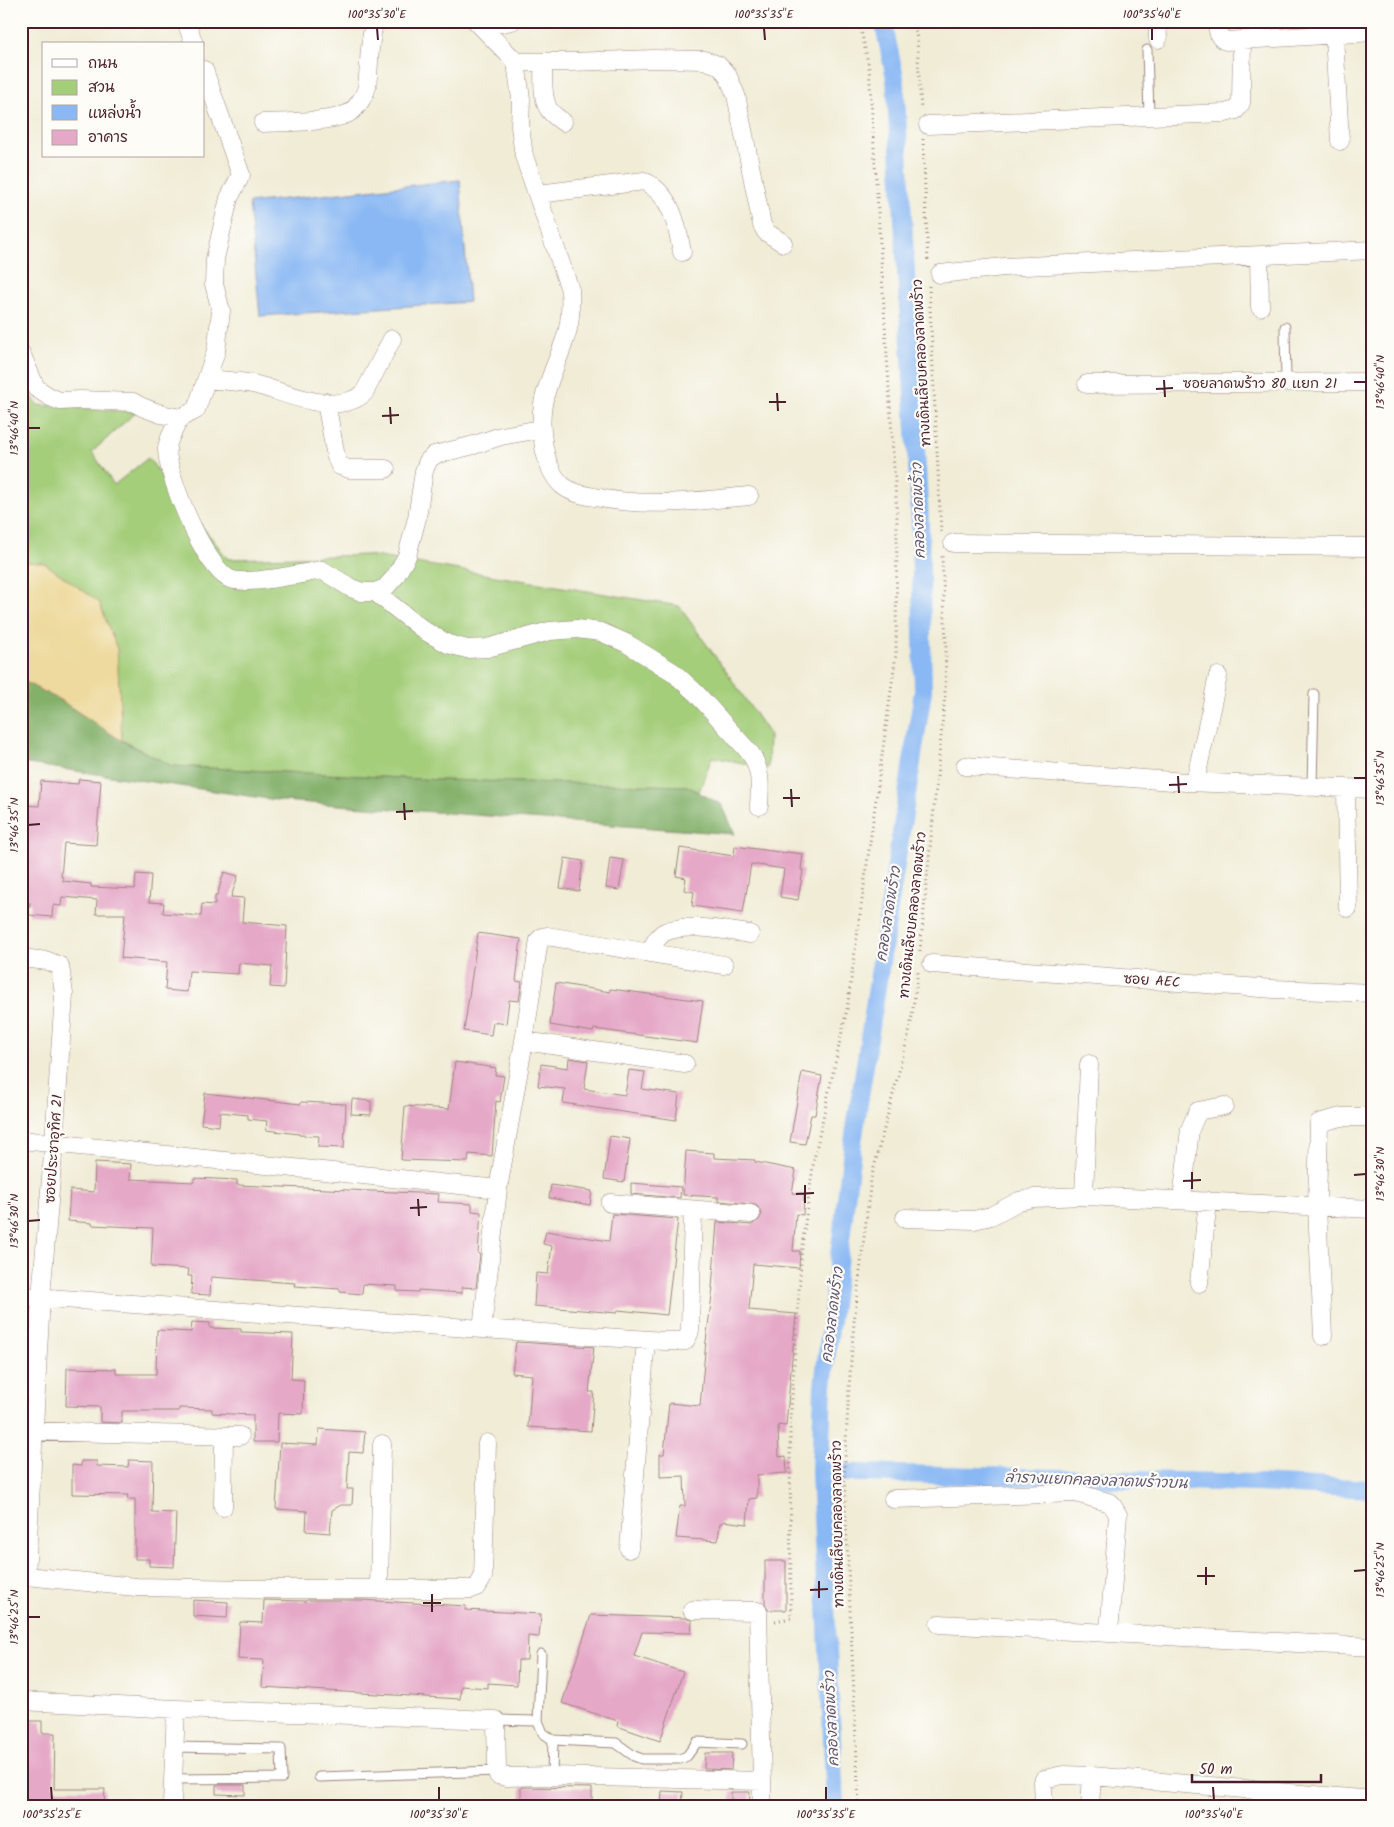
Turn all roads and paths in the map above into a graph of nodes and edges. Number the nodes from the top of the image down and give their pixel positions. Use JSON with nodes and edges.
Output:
{"nodes":[{"id":1,"x":186,"y":21,"type":"edge"},
{"id":2,"x":374,"y":21,"type":"edge"},
{"id":3,"x":512,"y":21,"type":"edge"},
{"id":4,"x":859,"y":21,"type":"edge"},
{"id":5,"x":914,"y":21,"type":"edge"},
{"id":6,"x":1157,"y":21,"type":"edge"},
{"id":7,"x":1217,"y":21,"type":"edge"},
{"id":8,"x":479,"y":24,"type":"edge"},
{"id":9,"x":1373,"y":32,"type":"edge"},
{"id":10,"x":1334,"y":35,"type":"junction"},
{"id":11,"x":1242,"y":40,"type":"junction"},
{"id":12,"x":193,"y":42,"type":"edge"},
{"id":13,"x":1152,"y":44,"type":"joint"},
{"id":14,"x":516,"y":62,"type":"junction"},
{"id":15,"x":543,"y":62,"type":"junction"},
{"id":16,"x":205,"y":73,"type":"edge"},
{"id":17,"x":1149,"y":115,"type":"junction"},
{"id":18,"x":563,"y":122,"type":"dead end"},
{"id":19,"x":263,"y":123,"type":"dead end"},
{"id":20,"x":924,"y":123,"type":"junction"},
{"id":21,"x":1340,"y":141,"type":"dead end"},
{"id":22,"x":538,"y":194,"type":"junction"},
{"id":23,"x":783,"y":243,"type":"dead end"},
{"id":24,"x":1372,"y":250,"type":"edge"},
{"id":25,"x":682,"y":252,"type":"dead end"},
{"id":26,"x":1259,"y":256,"type":"junction"},
{"id":27,"x":1373,"y":268,"type":"edge"},
{"id":28,"x":932,"y":274,"type":"junction"},
{"id":29,"x":1260,"y":307,"type":"dead end"},
{"id":30,"x":1285,"y":327,"type":"dead end"},
{"id":31,"x":392,"y":339,"type":"dead end"},
{"id":32,"x":21,"y":353,"type":"edge"},
{"id":33,"x":207,"y":379,"type":"junction"},
{"id":34,"x":1373,"y":382,"type":"edge"},
{"id":35,"x":1286,"y":383,"type":"junction"},
{"id":36,"x":1087,"y":384,"type":"dead end"},
{"id":37,"x":326,"y":402,"type":"junction"},
{"id":38,"x":180,"y":418,"type":"junction"},
{"id":39,"x":541,"y":429,"type":"junction"},
{"id":40,"x":386,"y":469,"type":"dead end"},
{"id":41,"x":750,"y":496,"type":"dead end"},
{"id":42,"x":945,"y":543,"type":"junction"},
{"id":43,"x":1373,"y":547,"type":"edge"},
{"id":44,"x":376,"y":592,"type":"junction"},
{"id":45,"x":1218,"y":676,"type":"dead end"},
{"id":46,"x":1314,"y":694,"type":"dead end"},
{"id":47,"x":965,"y":766,"type":"dead end"},
{"id":48,"x":1195,"y":782,"type":"junction"},
{"id":49,"x":1312,"y":787,"type":"junction"},
{"id":50,"x":1346,"y":788,"type":"junction"},
{"id":51,"x":1373,"y":789,"type":"edge"},
{"id":52,"x":759,"y":806,"type":"dead end"},
{"id":53,"x":1348,"y":908,"type":"dead end"},
{"id":54,"x":750,"y":934,"type":"dead end"},
{"id":55,"x":649,"y":953,"type":"junction"},
{"id":56,"x":21,"y":958,"type":"edge"},
{"id":57,"x":923,"y":961,"type":"junction"},
{"id":58,"x":724,"y":966,"type":"dead end"},
{"id":59,"x":1373,"y":993,"type":"edge"},
{"id":60,"x":524,"y":1041,"type":"junction"},
{"id":61,"x":685,"y":1064,"type":"dead end"},
{"id":62,"x":1089,"y":1064,"type":"dead end"},
{"id":63,"x":1224,"y":1106,"type":"dead end"},
{"id":64,"x":1373,"y":1118,"type":"edge"},
{"id":65,"x":21,"y":1140,"type":"edge"},
{"id":66,"x":54,"y":1143,"type":"junction"},
{"id":67,"x":498,"y":1188,"type":"junction"},
{"id":68,"x":1084,"y":1196,"type":"junction"},
{"id":69,"x":1182,"y":1200,"type":"junction"},
{"id":70,"x":1208,"y":1201,"type":"junction"},
{"id":71,"x":610,"y":1203,"type":"dead end"},
{"id":72,"x":1317,"y":1206,"type":"junction"},
{"id":73,"x":1373,"y":1209,"type":"edge"},
{"id":74,"x":693,"y":1210,"type":"junction"},
{"id":75,"x":751,"y":1214,"type":"dead end"},
{"id":76,"x":905,"y":1218,"type":"dead end"},
{"id":77,"x":1199,"y":1283,"type":"dead end"},
{"id":78,"x":21,"y":1296,"type":"edge"},
{"id":79,"x":41,"y":1297,"type":"junction"},
{"id":80,"x":482,"y":1329,"type":"junction"},
{"id":81,"x":1323,"y":1336,"type":"dead end"},
{"id":82,"x":646,"y":1340,"type":"junction"},
{"id":83,"x":27,"y":1432,"type":"edge"},
{"id":84,"x":487,"y":1443,"type":"dead end"},
{"id":85,"x":382,"y":1444,"type":"dead end"},
{"id":86,"x":894,"y":1499,"type":"dead end"},
{"id":87,"x":223,"y":1507,"type":"dead end"},
{"id":88,"x":629,"y":1549,"type":"dead end"},
{"id":89,"x":24,"y":1576,"type":"edge"},
{"id":90,"x":379,"y":1588,"type":"junction"},
{"id":91,"x":692,"y":1610,"type":"dead end"},
{"id":92,"x":774,"y":1621,"type":"dead end"},
{"id":93,"x":939,"y":1624,"type":"dead end"},
{"id":94,"x":1109,"y":1633,"type":"junction"},
{"id":95,"x":1373,"y":1647,"type":"edge"},
{"id":96,"x":541,"y":1654,"type":"dead end"},
{"id":97,"x":21,"y":1701,"type":"edge"},
{"id":98,"x":176,"y":1709,"type":"junction"},
{"id":99,"x":496,"y":1720,"type":"junction"},
{"id":100,"x":538,"y":1721,"type":"junction"},
{"id":101,"x":553,"y":1740,"type":"junction"},
{"id":102,"x":742,"y":1744,"type":"dead end"},
{"id":103,"x":174,"y":1747,"type":"junction"},
{"id":104,"x":497,"y":1771,"type":"junction"},
{"id":105,"x":552,"y":1776,"type":"junction"},
{"id":106,"x":1092,"y":1776,"type":"junction"},
{"id":107,"x":319,"y":1777,"type":"dead end"},
{"id":108,"x":173,"y":1778,"type":"junction"},
{"id":109,"x":762,"y":1781,"type":"junction"},
{"id":110,"x":1302,"y":1800,"type":"edge"},
{"id":111,"x":1363,"y":1802,"type":"edge"},
{"id":112,"x":172,"y":1806,"type":"edge"},
{"id":113,"x":762,"y":1806,"type":"edge"},
{"id":114,"x":859,"y":1806,"type":"edge"},
{"id":115,"x":1044,"y":1806,"type":"edge"},
{"id":116,"x":1090,"y":1806,"type":"edge"}],
"edges":[{"from":1,"to":12,"type":"street"},
{"from":2,"to":19,"type":"street"},
{"from":3,"to":8,"type":"street"},
{"from":4,"to":92,"type":"path"},
{"from":5,"to":20,"type":"path","name":"ทางเดินเลียบคลองลาดพร้าว"},
{"from":6,"to":13,"type":"street"},
{"from":7,"to":11,"type":"street"},
{"from":8,"to":14,"type":"street"},
{"from":9,"to":10,"type":"street"},
{"from":10,"to":11,"type":"street"},
{"from":10,"to":21,"type":"street"},
{"from":11,"to":17,"type":"street"},
{"from":13,"to":17,"type":"lane"},
{"from":14,"to":15,"type":"street"},
{"from":14,"to":22,"type":"street"},
{"from":15,"to":18,"type":"street"},
{"from":15,"to":23,"type":"street"},
{"from":16,"to":33,"type":"street"},
{"from":17,"to":20,"type":"street"},
{"from":20,"to":28,"type":"path","name":"ทางเดินเลียบคลองลาดพร้าว"},
{"from":22,"to":25,"type":"street"},
{"from":22,"to":39,"type":"street"},
{"from":24,"to":26,"type":"street"},
{"from":24,"to":27,"type":"lane"},
{"from":26,"to":28,"type":"street"},
{"from":26,"to":29,"type":"street"},
{"from":28,"to":42,"type":"path","name":"ทางเดินเลียบคลองลาดพร้าว"},
{"from":30,"to":35,"type":"lane"},
{"from":31,"to":37,"type":"street"},
{"from":32,"to":38,"type":"street"},
{"from":33,"to":37,"type":"street"},
{"from":33,"to":38,"type":"street"},
{"from":34,"to":35,"type":"street","name":"ซอยลาดพร้าว 80 แยก 21"},
{"from":35,"to":36,"type":"street","name":"ซอยลาดพร้าว 80 แยก 21"},
{"from":37,"to":40,"type":"street"},
{"from":38,"to":44,"type":"street"},
{"from":39,"to":41,"type":"street"},
{"from":39,"to":44,"type":"street"},
{"from":42,"to":43,"type":"street"},
{"from":42,"to":57,"type":"path","name":"ทางเดินเลียบคลองลาดพร้าว"},
{"from":44,"to":52,"type":"street"},
{"from":45,"to":48,"type":"street"},
{"from":46,"to":49,"type":"lane"},
{"from":47,"to":48,"type":"street"},
{"from":48,"to":49,"type":"street"},
{"from":49,"to":50,"type":"street"},
{"from":50,"to":51,"type":"street"},
{"from":50,"to":53,"type":"street"},
{"from":54,"to":55,"type":"street"},
{"from":55,"to":58,"type":"street"},
{"from":55,"to":60,"type":"street"},
{"from":56,"to":66,"type":"street","name":"ซอยประชาอุทิศ 21"},
{"from":57,"to":59,"type":"street","name":"ซอย AEC"},
{"from":57,"to":114,"type":"path","name":"ทางเดินเลียบคลองลาดพร้าว"},
{"from":60,"to":61,"type":"street"},
{"from":60,"to":67,"type":"street"},
{"from":62,"to":68,"type":"street"},
{"from":63,"to":69,"type":"street"},
{"from":64,"to":72,"type":"street"},
{"from":65,"to":66,"type":"street"},
{"from":66,"to":67,"type":"street"},
{"from":66,"to":79,"type":"street","name":"ซอยประชาอุทิศ 21"},
{"from":67,"to":80,"type":"street"},
{"from":68,"to":69,"type":"street"},
{"from":68,"to":76,"type":"street"},
{"from":69,"to":70,"type":"street"},
{"from":70,"to":72,"type":"street"},
{"from":70,"to":77,"type":"street"},
{"from":71,"to":74,"type":"street"},
{"from":72,"to":73,"type":"street"},
{"from":72,"to":81,"type":"street"},
{"from":74,"to":75,"type":"street"},
{"from":74,"to":82,"type":"street"},
{"from":78,"to":79,"type":"street"},
{"from":79,"to":80,"type":"street"},
{"from":79,"to":83,"type":"street","name":"ซอยประชาอุทิศ 21"},
{"from":80,"to":82,"type":"street"},
{"from":82,"to":88,"type":"street"},
{"from":83,"to":87,"type":"street"},
{"from":83,"to":89,"type":"street","name":"ซอยประชาอุทิศ 21"},
{"from":84,"to":90,"type":"street"},
{"from":85,"to":90,"type":"street"},
{"from":86,"to":94,"type":"street"},
{"from":89,"to":90,"type":"street"},
{"from":91,"to":109,"type":"street"},
{"from":93,"to":94,"type":"street"},
{"from":94,"to":95,"type":"street"},
{"from":96,"to":100,"type":"lane"},
{"from":97,"to":98,"type":"street"},
{"from":98,"to":99,"type":"street"},
{"from":98,"to":103,"type":"street"},
{"from":99,"to":100,"type":"lane"},
{"from":99,"to":104,"type":"street"},
{"from":100,"to":101,"type":"lane"},
{"from":101,"to":102,"type":"lane"},
{"from":101,"to":105,"type":"lane"},
{"from":103,"to":108,"type":"street"},
{"from":103,"to":108,"type":"lane"},
{"from":104,"to":105,"type":"street"},
{"from":104,"to":107,"type":"lane"},
{"from":105,"to":109,"type":"street"},
{"from":106,"to":110,"type":"street"},
{"from":106,"to":115,"type":"street"},
{"from":106,"to":116,"type":"street"},
{"from":108,"to":112,"type":"street"},
{"from":109,"to":113,"type":"street"},
{"from":110,"to":111,"type":"street"}]}
